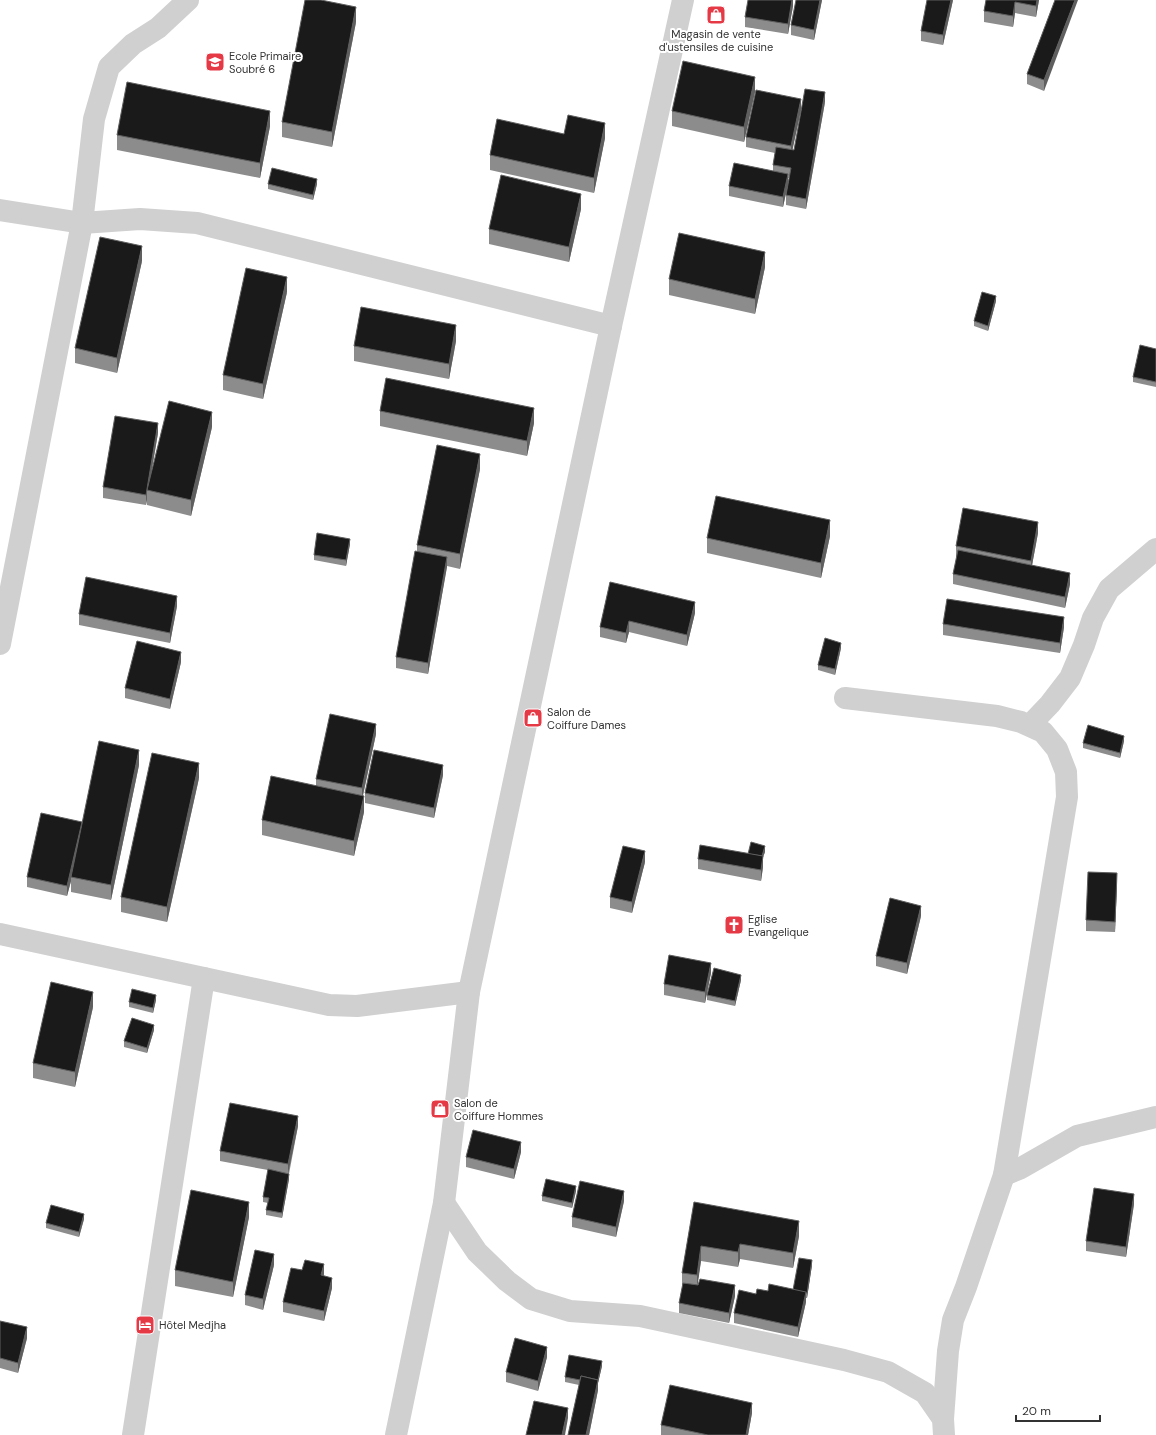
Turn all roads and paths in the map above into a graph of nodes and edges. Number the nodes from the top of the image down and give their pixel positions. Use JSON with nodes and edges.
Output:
{"nodes":[{"id":1,"x":188,"y":0,"type":"edge"},
{"id":2,"x":683,"y":0,"type":"edge"},
{"id":3,"x":0,"y":210,"type":"edge"},
{"id":4,"x":82,"y":223,"type":"junction"},
{"id":5,"x":611,"y":326,"type":"junction"},
{"id":6,"x":1156,"y":549,"type":"edge"},
{"id":7,"x":0,"y":644,"type":"edge"},
{"id":8,"x":845,"y":698,"type":"dead end"},
{"id":9,"x":1030,"y":725,"type":"junction"},
{"id":10,"x":0,"y":934,"type":"edge"},
{"id":11,"x":204,"y":978,"type":"junction"},
{"id":12,"x":470,"y":992,"type":"junction"},
{"id":13,"x":1156,"y":1117,"type":"edge"},
{"id":14,"x":1004,"y":1175,"type":"junction"},
{"id":15,"x":444,"y":1203,"type":"junction"},
{"id":16,"x":943,"y":1427,"type":"edge"},
{"id":17,"x":133,"y":1435,"type":"edge"},
{"id":18,"x":396,"y":1435,"type":"edge"}],
"edges":[{"from":1,"to":4,"type":"street"},
{"from":2,"to":5,"type":"street"},
{"from":3,"to":4,"type":"street"},
{"from":4,"to":5,"type":"street"},
{"from":4,"to":7,"type":"street"},
{"from":5,"to":12,"type":"street"},
{"from":6,"to":9,"type":"street"},
{"from":8,"to":9,"type":"street"},
{"from":9,"to":14,"type":"street"},
{"from":10,"to":11,"type":"street"},
{"from":11,"to":12,"type":"street"},
{"from":11,"to":17,"type":"street"},
{"from":12,"to":15,"type":"street"},
{"from":13,"to":14,"type":"street"},
{"from":14,"to":16,"type":"street"},
{"from":15,"to":16,"type":"street"},
{"from":15,"to":18,"type":"street"}]}
